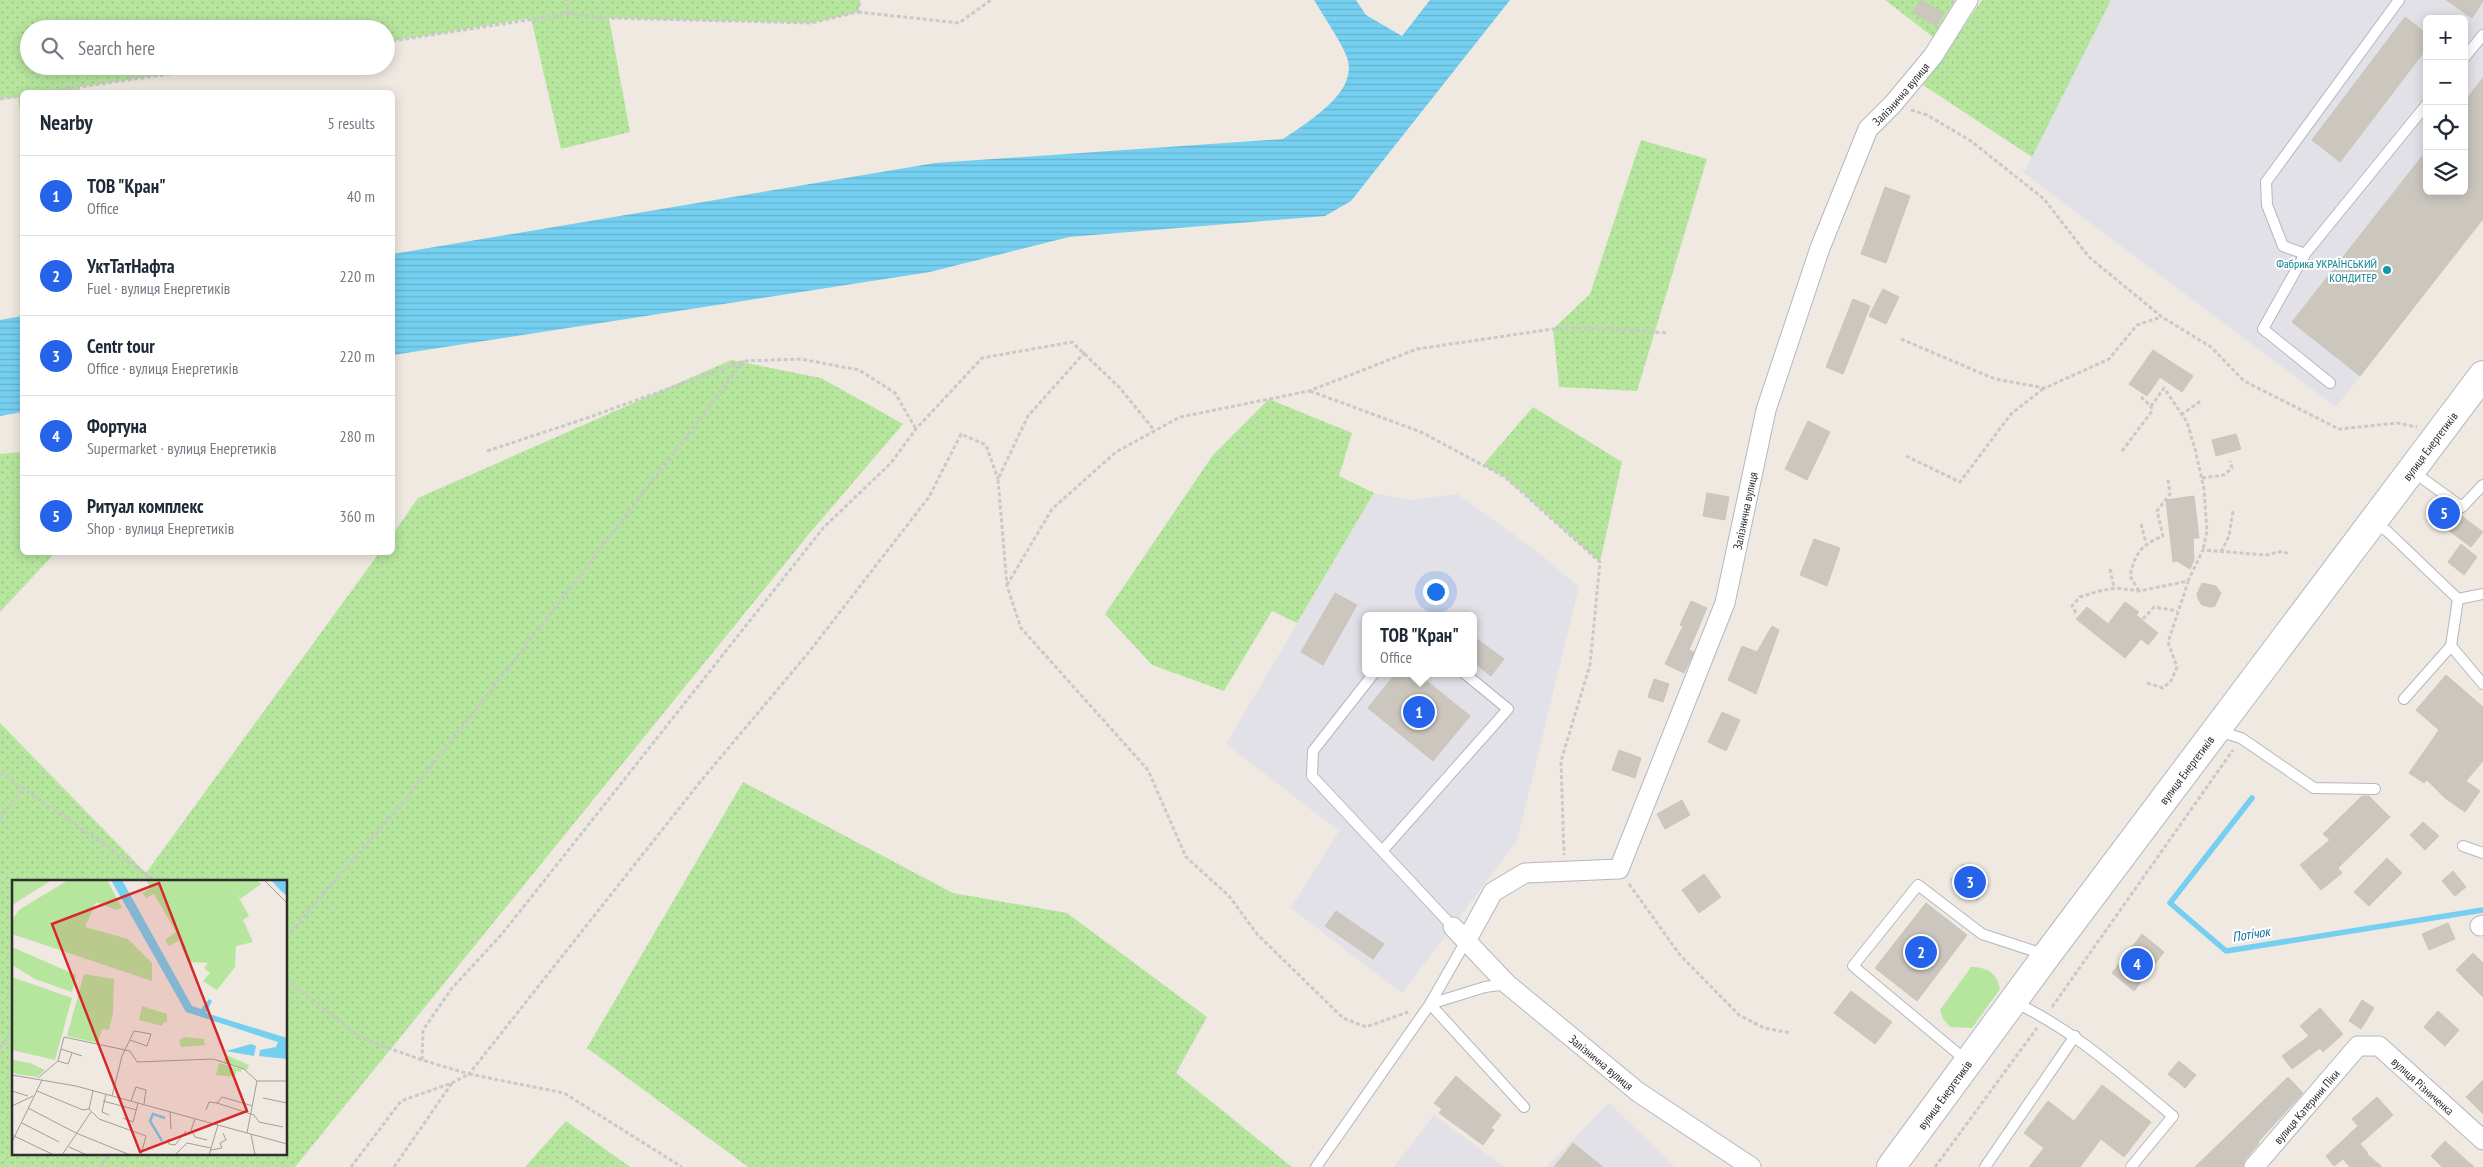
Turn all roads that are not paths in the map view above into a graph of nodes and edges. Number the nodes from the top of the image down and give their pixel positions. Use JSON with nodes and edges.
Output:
{"nodes":[{"id":1,"x":1968,"y":0,"type":"edge"},
{"id":2,"x":2399,"y":0,"type":"edge"},
{"id":3,"x":2483,"y":35,"type":"edge"},
{"id":4,"x":2468,"y":53,"type":"edge"},
{"id":5,"x":2426,"y":105,"type":"edge"},
{"id":6,"x":2304,"y":254,"type":"junction"},
{"id":7,"x":2483,"y":375,"type":"edge"},
{"id":8,"x":2330,"y":382,"type":"dead end"},
{"id":9,"x":2411,"y":470,"type":"junction"},
{"id":10,"x":2483,"y":485,"type":"edge"},
{"id":11,"x":2373,"y":523,"type":"junction"},
{"id":12,"x":2483,"y":594,"type":"edge"},
{"id":13,"x":2458,"y":599,"type":"junction"},
{"id":14,"x":2451,"y":646,"type":"junction"},
{"id":15,"x":1371,"y":677,"type":"edge"},
{"id":16,"x":1469,"y":677,"type":"edge"},
{"id":17,"x":2483,"y":684,"type":"edge"},
{"id":18,"x":2404,"y":699,"type":"dead end"},
{"id":19,"x":2229,"y":734,"type":"junction"},
{"id":20,"x":2375,"y":789,"type":"dead end"},
{"id":21,"x":2463,"y":846,"type":"dead end"},
{"id":22,"x":1383,"y":850,"type":"junction"},
{"id":23,"x":2483,"y":853,"type":"edge"},
{"id":24,"x":1453,"y":927,"type":"joint"},
{"id":25,"x":1466,"y":941,"type":"junction"},
{"id":26,"x":2047,"y":955,"type":"junction"},
{"id":27,"x":1507,"y":984,"type":"junction"},
{"id":28,"x":2013,"y":1001,"type":"junction"},
{"id":29,"x":1430,"y":1004,"type":"junction"},
{"id":30,"x":2076,"y":1036,"type":"junction"},
{"id":31,"x":2358,"y":1046,"type":"joint"},
{"id":32,"x":1968,"y":1062,"type":"junction"},
{"id":33,"x":1524,"y":1107,"type":"dead end"},
{"id":34,"x":2483,"y":1140,"type":"edge"},
{"id":35,"x":1316,"y":1167,"type":"edge"},
{"id":36,"x":1752,"y":1167,"type":"edge"},
{"id":37,"x":1891,"y":1167,"type":"edge"},
{"id":38,"x":1985,"y":1167,"type":"edge"},
{"id":39,"x":2131,"y":1167,"type":"edge"},
{"id":40,"x":2254,"y":1167,"type":"edge"}],
"edges":[{"from":1,"to":25,"type":"street","name":"Залізнична вулиця"},
{"from":2,"to":6,"type":"lane"},
{"from":3,"to":4,"type":"lane"},
{"from":5,"to":6,"type":"lane"},
{"from":6,"to":8,"type":"lane"},
{"from":7,"to":9,"type":"main road","name":"вулиця Енергетиків"},
{"from":9,"to":10,"type":"lane"},
{"from":9,"to":11,"type":"main road","name":"вулиця Енергетиків"},
{"from":11,"to":13,"type":"lane"},
{"from":11,"to":19,"type":"main road","name":"вулиця Енергетиків"},
{"from":12,"to":13,"type":"lane"},
{"from":13,"to":14,"type":"lane"},
{"from":14,"to":17,"type":"lane"},
{"from":14,"to":18,"type":"lane"},
{"from":15,"to":22,"type":"lane"},
{"from":16,"to":22,"type":"lane"},
{"from":19,"to":20,"type":"lane"},
{"from":19,"to":26,"type":"main road","name":"вулиця Енергетиків"},
{"from":21,"to":23,"type":"lane"},
{"from":22,"to":24,"type":"lane"},
{"from":24,"to":25,"type":"street","name":"Залізнична вулиця"},
{"from":25,"to":27,"type":"street","name":"Залізнична вулиця"},
{"from":25,"to":29,"type":"lane"},
{"from":26,"to":28,"type":"main road","name":"вулиця Енергетиків"},
{"from":26,"to":32,"type":"lane"},
{"from":27,"to":29,"type":"lane"},
{"from":27,"to":36,"type":"street","name":"Залізнична вулиця"},
{"from":28,"to":30,"type":"lane"},
{"from":28,"to":32,"type":"main road","name":"вулиця Енергетиків"},
{"from":29,"to":33,"type":"lane"},
{"from":29,"to":35,"type":"lane"},
{"from":30,"to":38,"type":"lane"},
{"from":30,"to":39,"type":"lane"},
{"from":31,"to":34,"type":"street","name":"вулиця Різниченка"},
{"from":31,"to":40,"type":"street","name":"вулиця Катерини Піки"},
{"from":32,"to":37,"type":"main road","name":"вулиця Енергетиків"}]}
